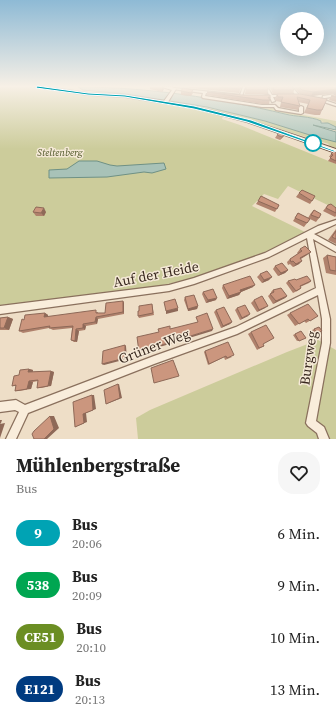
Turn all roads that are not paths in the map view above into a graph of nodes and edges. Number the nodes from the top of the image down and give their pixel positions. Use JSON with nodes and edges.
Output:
{"nodes":[{"id":1,"x":196,"y":107,"type":"edge"},
{"id":2,"x":276,"y":107,"type":"edge"},
{"id":3,"x":301,"y":107,"type":"edge"},
{"id":4,"x":336,"y":151,"type":"edge"},
{"id":5,"x":336,"y":222,"type":"edge"},
{"id":6,"x":309,"y":234,"type":"junction"},
{"id":7,"x":336,"y":249,"type":"edge"},
{"id":8,"x":320,"y":290,"type":"junction"},
{"id":9,"x":0,"y":310,"type":"edge"},
{"id":10,"x":0,"y":406,"type":"edge"},
{"id":11,"x":25,"y":410,"type":"junction"},
{"id":12,"x":11,"y":439,"type":"edge"},
{"id":13,"x":324,"y":439,"type":"edge"}],
"edges":[{"from":1,"to":4,"type":"street"},
{"from":2,"to":3,"type":"street"},
{"from":5,"to":6,"type":"street"},
{"from":6,"to":7,"type":"street"},
{"from":6,"to":8,"type":"street","name":"Burgweg"},
{"from":6,"to":9,"type":"street","name":"Auf der Heide"},
{"from":8,"to":11,"type":"street","name":"Grüner Weg"},
{"from":8,"to":13,"type":"street","name":"Burgweg"},
{"from":10,"to":11,"type":"street"},
{"from":11,"to":12,"type":"street"}]}
